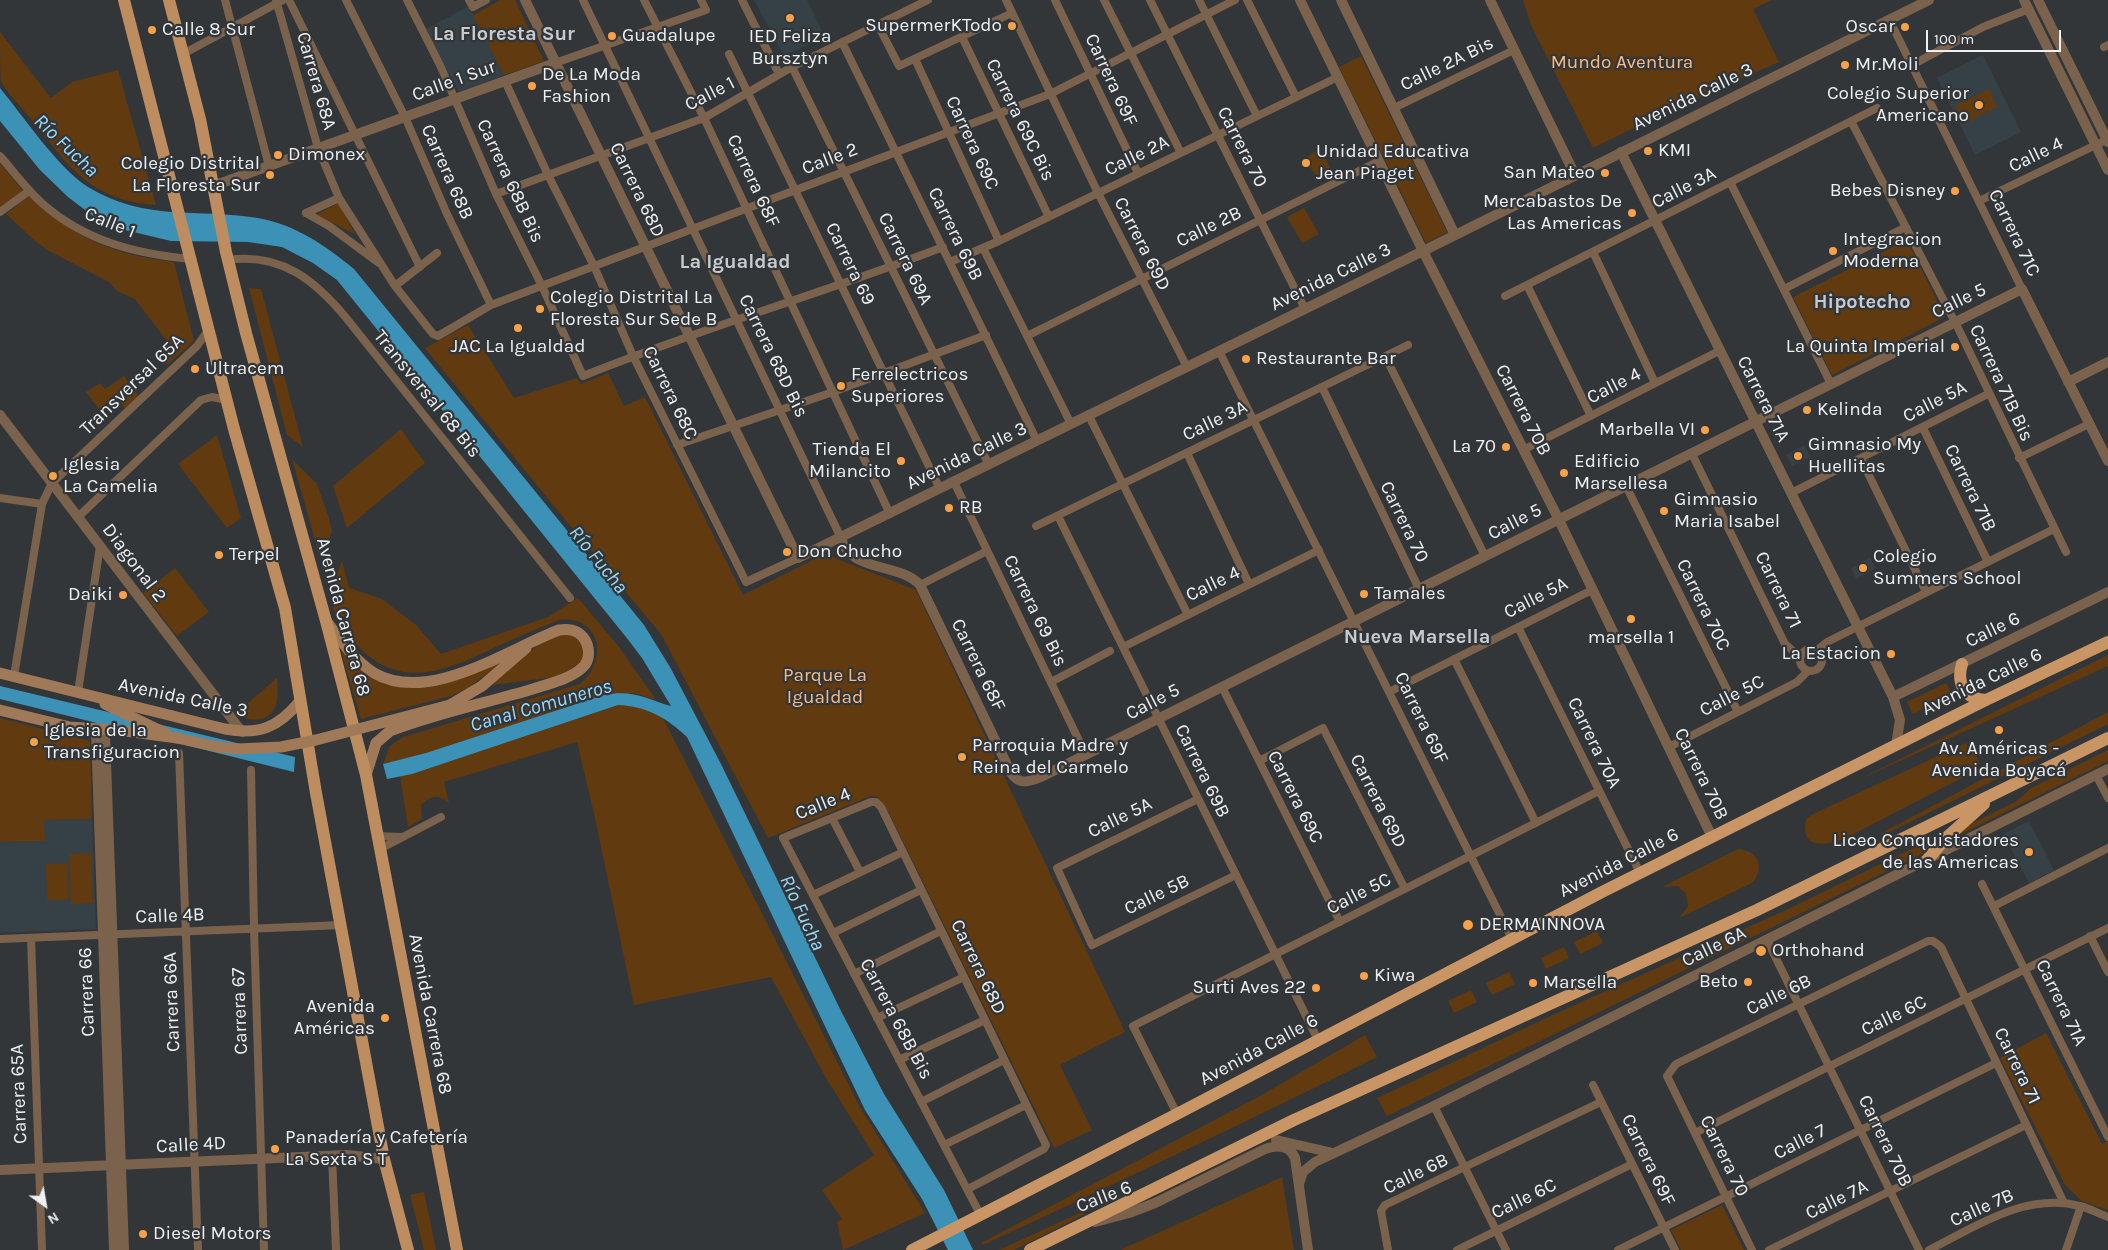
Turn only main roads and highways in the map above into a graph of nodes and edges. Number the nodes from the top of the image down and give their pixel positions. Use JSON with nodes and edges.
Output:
{"nodes":[{"id":1,"x":124,"y":0,"type":"edge"},
{"id":2,"x":169,"y":0,"type":"edge"},
{"id":3,"x":326,"y":621,"type":"junction"},
{"id":4,"x":541,"y":636,"type":"junction"},
{"id":5,"x":2108,"y":637,"type":"edge"},
{"id":6,"x":2108,"y":642,"type":"edge"},
{"id":7,"x":2086,"y":652,"type":"junction"},
{"id":8,"x":1962,"y":664,"type":"road end"},
{"id":9,"x":0,"y":673,"type":"edge"},
{"id":10,"x":557,"y":681,"type":"junction"},
{"id":11,"x":78,"y":692,"type":"junction"},
{"id":12,"x":1986,"y":700,"type":"junction"},
{"id":13,"x":300,"y":701,"type":"junction"},
{"id":14,"x":450,"y":705,"type":"junction"},
{"id":15,"x":0,"y":710,"type":"edge"},
{"id":16,"x":68,"y":727,"type":"junction"},
{"id":17,"x":101,"y":734,"type":"road end"},
{"id":18,"x":177,"y":738,"type":"junction"},
{"id":19,"x":2108,"y":738,"type":"edge"},
{"id":20,"x":366,"y":775,"type":"junction"},
{"id":21,"x":1997,"y":792,"type":"junction"},
{"id":22,"x":1927,"y":860,"type":"road end"},
{"id":23,"x":1294,"y":1120,"type":"junction"},
{"id":24,"x":1270,"y":1141,"type":"road end"},
{"id":25,"x":408,"y":1250,"type":"edge"},
{"id":26,"x":457,"y":1250,"type":"edge"},
{"id":27,"x":912,"y":1250,"type":"edge"},
{"id":28,"x":1030,"y":1250,"type":"edge"}],
"edges":[{"from":1,"to":13,"type":"main road"},
{"from":2,"to":3,"type":"main road","name":"Avenida Carrera 68"},
{"from":3,"to":4,"type":"main road","name":"Avenida Calle 3"},
{"from":3,"to":20,"type":"main road","name":"Avenida Carrera 68"},
{"from":4,"to":10,"type":"main road","name":"Avenida Calle 3"},
{"from":4,"to":14,"type":"main road","name":"Avenida Calle 3"},
{"from":5,"to":7,"type":"highway"},
{"from":6,"to":7,"type":"highway","name":"Avenida Calle 6"},
{"from":7,"to":12,"type":"highway","name":"Avenida Calle 6"},
{"from":8,"to":12,"type":"highway"},
{"from":9,"to":11,"type":"main road","name":"Avenida Calle 3"},
{"from":10,"to":14,"type":"main road","name":"Avenida Calle 3"},
{"from":10,"to":20,"type":"main road","name":"Avenida Calle 3"},
{"from":11,"to":13,"type":"main road","name":"Avenida Calle 3"},
{"from":11,"to":18,"type":"main road","name":"Avenida Calle 3"},
{"from":12,"to":27,"type":"highway","name":"Avenida Calle 6"},
{"from":13,"to":25,"type":"main road"},
{"from":14,"to":18,"type":"main road","name":"Avenida Calle 3","bridge":true},
{"from":15,"to":16,"type":"main road","name":"Avenida Calle 3"},
{"from":16,"to":17,"type":"main road","name":"Avenida Calle 3"},
{"from":16,"to":18,"type":"main road","name":"Avenida Calle 3"},
{"from":19,"to":21,"type":"highway"},
{"from":20,"to":26,"type":"main road","name":"Avenida Carrera 68"},
{"from":21,"to":22,"type":"highway"},
{"from":21,"to":23,"type":"highway"},
{"from":23,"to":24,"type":"highway"},
{"from":23,"to":28,"type":"highway"}]}
